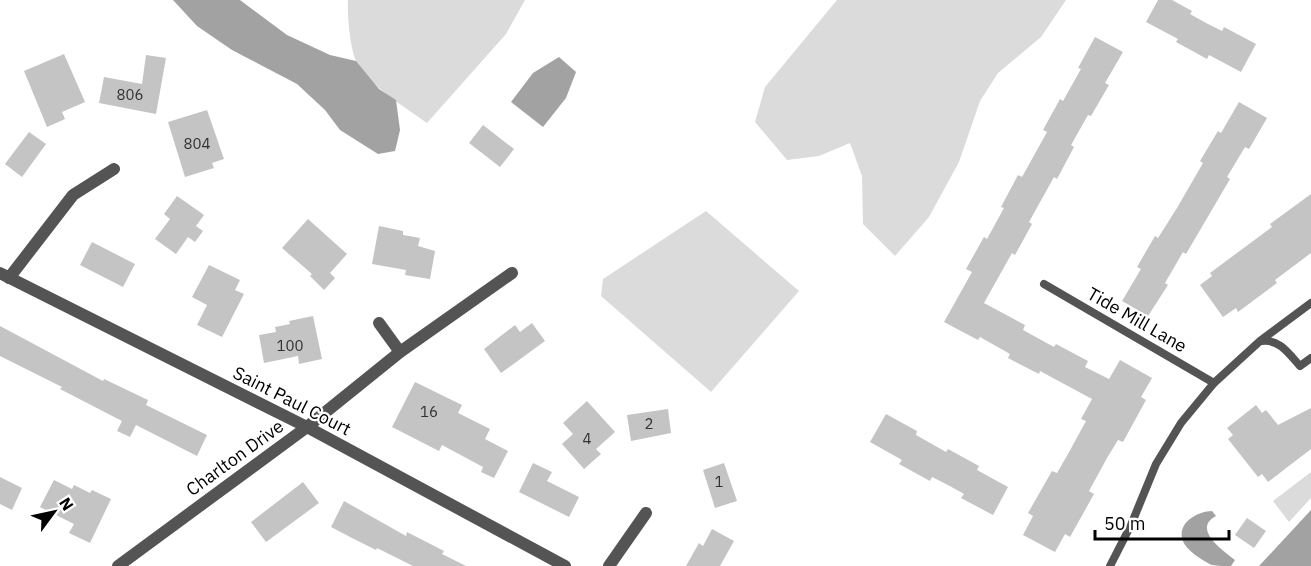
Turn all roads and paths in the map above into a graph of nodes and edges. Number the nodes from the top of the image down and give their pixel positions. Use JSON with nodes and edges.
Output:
{"nodes":[{"id":1,"x":114,"y":169,"type":"dead end"},
{"id":2,"x":512,"y":273,"type":"dead end"},
{"id":3,"x":5,"y":275,"type":"edge"},
{"id":4,"x":1044,"y":284,"type":"dead end"},
{"id":5,"x":1311,"y":303,"type":"edge"},
{"id":6,"x":379,"y":323,"type":"dead end"},
{"id":7,"x":1260,"y":341,"type":"junction"},
{"id":8,"x":399,"y":352,"type":"junction"},
{"id":9,"x":1311,"y":358,"type":"edge"},
{"id":10,"x":1214,"y":383,"type":"junction"},
{"id":11,"x":307,"y":427,"type":"junction"},
{"id":12,"x":645,"y":513,"type":"dead end"},
{"id":13,"x":118,"y":566,"type":"edge"},
{"id":14,"x":565,"y":566,"type":"edge"},
{"id":15,"x":609,"y":566,"type":"edge"},
{"id":16,"x":1110,"y":566,"type":"edge"}],
"edges":[{"from":1,"to":3,"type":"street"},
{"from":2,"to":8,"type":"street","name":"Charlton Drive"},
{"from":3,"to":11,"type":"street","name":"Saint Paul Court"},
{"from":4,"to":10,"type":"lane","name":"Tide Mill Lane"},
{"from":5,"to":7,"type":"lane"},
{"from":6,"to":8,"type":"street"},
{"from":7,"to":9,"type":"lane"},
{"from":7,"to":10,"type":"lane"},
{"from":8,"to":11,"type":"street","name":"Charlton Drive"},
{"from":10,"to":16,"type":"lane"},
{"from":11,"to":13,"type":"street","name":"Charlton Drive"},
{"from":11,"to":14,"type":"street","name":"Saint Paul Court"},
{"from":12,"to":15,"type":"street"}]}
